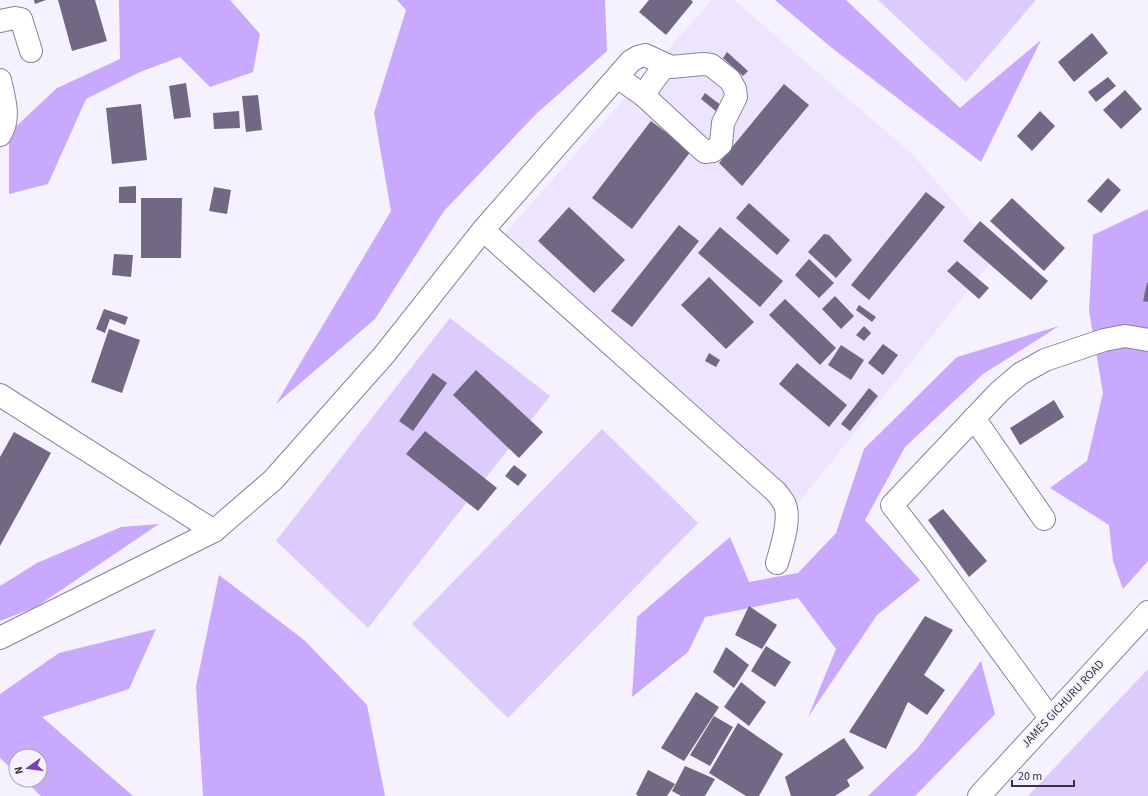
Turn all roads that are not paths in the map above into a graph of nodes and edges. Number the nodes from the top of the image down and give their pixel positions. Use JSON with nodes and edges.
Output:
{"nodes":[{"id":1,"x":0,"y":21,"type":"edge"},
{"id":2,"x":31,"y":52,"type":"dead end"},
{"id":3,"x":665,"y":65,"type":"junction"},
{"id":4,"x":617,"y":77,"type":"junction"},
{"id":5,"x":0,"y":80,"type":"edge"},
{"id":6,"x":643,"y":95,"type":"junction"},
{"id":7,"x":0,"y":135,"type":"edge"},
{"id":8,"x":483,"y":230,"type":"junction"},
{"id":9,"x":1148,"y":340,"type":"edge"},
{"id":10,"x":0,"y":395,"type":"edge"},
{"id":11,"x":974,"y":418,"type":"junction"},
{"id":12,"x":1044,"y":519,"type":"dead end"},
{"id":13,"x":214,"y":531,"type":"junction"},
{"id":14,"x":778,"y":563,"type":"dead end"},
{"id":15,"x":1148,"y":612,"type":"edge"},
{"id":16,"x":0,"y":638,"type":"edge"},
{"id":17,"x":1050,"y":718,"type":"junction"},
{"id":18,"x":979,"y":796,"type":"edge"}],
"edges":[{"from":1,"to":2,"type":"street"},
{"from":3,"to":4,"type":"street"},
{"from":3,"to":6,"type":"street"},
{"from":3,"to":6,"type":"street"},
{"from":4,"to":6,"type":"street"},
{"from":4,"to":8,"type":"street"},
{"from":5,"to":7,"type":"street"},
{"from":8,"to":13,"type":"street"},
{"from":8,"to":14,"type":"street"},
{"from":9,"to":11,"type":"street"},
{"from":10,"to":13,"type":"street"},
{"from":11,"to":12,"type":"street"},
{"from":11,"to":17,"type":"street"},
{"from":13,"to":16,"type":"street"},
{"from":15,"to":17,"type":"street","name":"JAMES GICHURU ROAD"},
{"from":17,"to":18,"type":"street","name":"JAMES GICHURU ROAD"}]}
